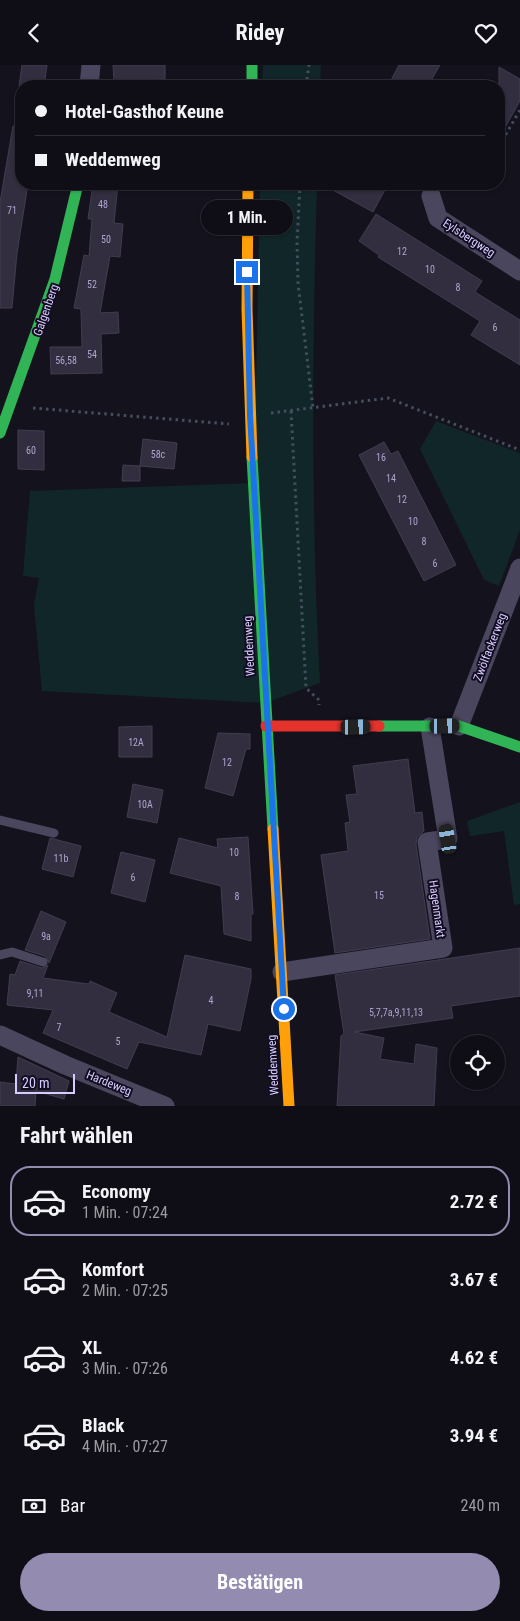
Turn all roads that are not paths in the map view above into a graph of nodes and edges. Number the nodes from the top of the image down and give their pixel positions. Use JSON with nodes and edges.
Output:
{"nodes":[{"id":1,"x":91,"y":65,"type":"edge"},
{"id":2,"x":252,"y":65,"type":"edge"},
{"id":3,"x":90,"y":80,"type":"edge"},
{"id":4,"x":252,"y":80,"type":"edge"},
{"id":5,"x":77,"y":190,"type":"edge"},
{"id":6,"x":248,"y":190,"type":"edge"},
{"id":7,"x":431,"y":196,"type":"dead end"},
{"id":8,"x":520,"y":271,"type":"edge"},
{"id":9,"x":0,"y":433,"type":"edge"},
{"id":10,"x":520,"y":568,"type":"edge"},
{"id":11,"x":266,"y":726,"type":"junction"},
{"id":12,"x":459,"y":726,"type":"junction"},
{"id":13,"x":430,"y":727,"type":"junction"},
{"id":14,"x":520,"y":747,"type":"edge"},
{"id":15,"x":0,"y":820,"type":"edge"},
{"id":16,"x":54,"y":833,"type":"dead end"},
{"id":17,"x":0,"y":955,"type":"edge"},
{"id":18,"x":43,"y":962,"type":"dead end"},
{"id":19,"x":282,"y":972,"type":"junction"},
{"id":20,"x":0,"y":1035,"type":"edge"},
{"id":21,"x":156,"y":1105,"type":"edge"},
{"id":22,"x":289,"y":1106,"type":"edge"}],
"edges":[{"from":1,"to":3,"type":"street"},
{"from":2,"to":4,"type":"main road"},
{"from":5,"to":9,"type":"main road","name":"Galgenberg"},
{"from":6,"to":11,"type":"main road","name":"Weddemweg"},
{"from":7,"to":8,"type":"street","name":"Eylsbergweg"},
{"from":10,"to":12,"type":"street","name":"Zwölfackerweg"},
{"from":11,"to":13,"type":"main road"},
{"from":11,"to":19,"type":"main road","name":"Weddemweg"},
{"from":12,"to":13,"type":"main road"},
{"from":12,"to":14,"type":"main road"},
{"from":13,"to":19,"type":"street","name":"Hagenmarkt"},
{"from":15,"to":16,"type":"lane"},
{"from":17,"to":18,"type":"lane"},
{"from":19,"to":22,"type":"main road","name":"Weddemweg"},
{"from":20,"to":21,"type":"street","name":"Hardeweg"}]}
